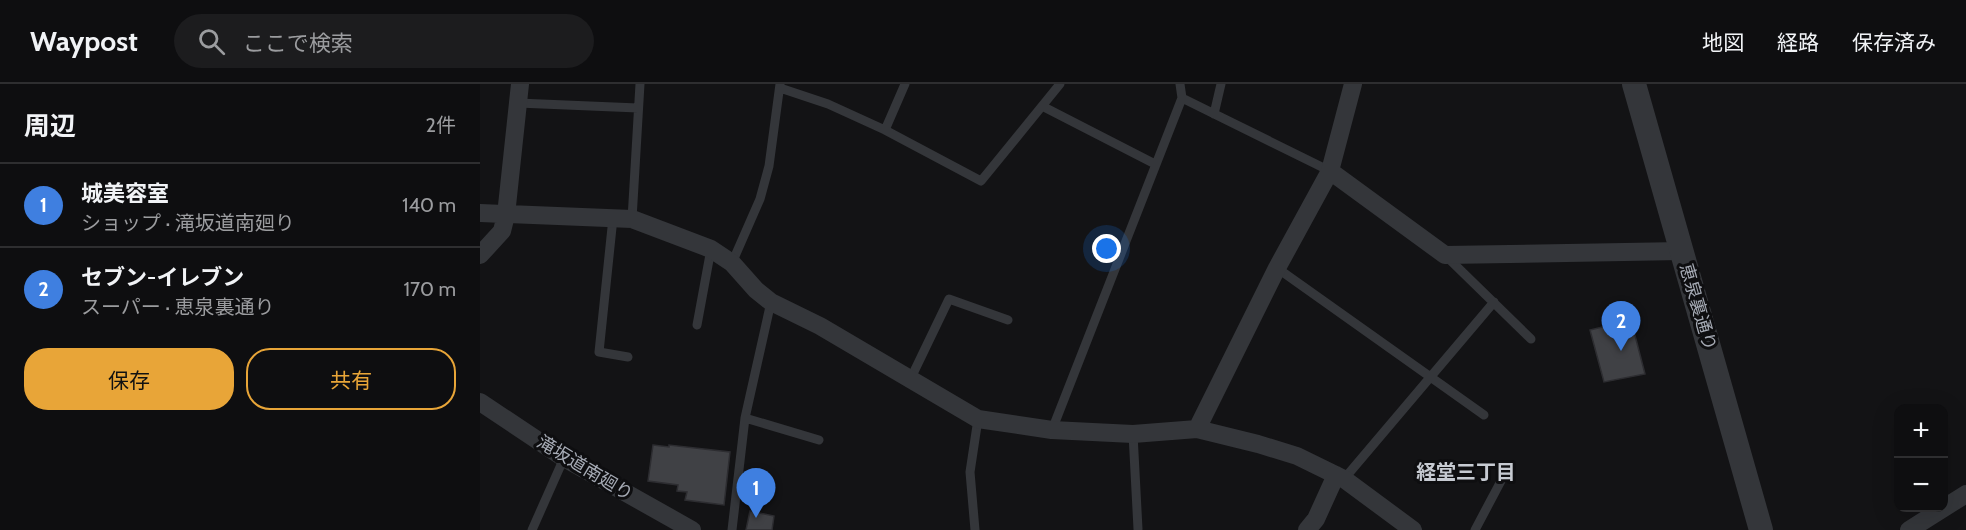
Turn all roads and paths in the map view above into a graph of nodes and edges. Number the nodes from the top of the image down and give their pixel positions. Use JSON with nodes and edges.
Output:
{"nodes":[{"id":1,"x":520,"y":84,"type":"edge"},
{"id":2,"x":640,"y":84,"type":"edge"},
{"id":3,"x":905,"y":84,"type":"edge"},
{"id":4,"x":1060,"y":84,"type":"edge"},
{"id":5,"x":1180,"y":84,"type":"edge"},
{"id":6,"x":1221,"y":84,"type":"edge"},
{"id":7,"x":1353,"y":84,"type":"edge"},
{"id":8,"x":1634,"y":84,"type":"edge"},
{"id":9,"x":780,"y":86,"type":"edge"},
{"id":10,"x":1182,"y":98,"type":"junction"},
{"id":11,"x":518,"y":103,"type":"junction"},
{"id":12,"x":1042,"y":106,"type":"junction"},
{"id":13,"x":638,"y":108,"type":"junction"},
{"id":14,"x":1214,"y":114,"type":"junction"},
{"id":15,"x":885,"y":130,"type":"junction"},
{"id":16,"x":1155,"y":164,"type":"junction"},
{"id":17,"x":1330,"y":171,"type":"junction"},
{"id":18,"x":480,"y":213,"type":"edge"},
{"id":19,"x":506,"y":215,"type":"junction"},
{"id":20,"x":613,"y":218,"type":"junction"},
{"id":21,"x":632,"y":219,"type":"junction"},
{"id":22,"x":711,"y":249,"type":"junction"},
{"id":23,"x":1682,"y":251,"type":"junction"},
{"id":24,"x":480,"y":255,"type":"edge"},
{"id":25,"x":1445,"y":255,"type":"junction"},
{"id":26,"x":732,"y":262,"type":"junction"},
{"id":27,"x":1277,"y":268,"type":"junction"},
{"id":28,"x":771,"y":302,"type":"junction"},
{"id":29,"x":1494,"y":302,"type":"junction"},
{"id":30,"x":1008,"y":320,"type":"dead end"},
{"id":31,"x":697,"y":325,"type":"dead end"},
{"id":32,"x":1531,"y":339,"type":"dead end"},
{"id":33,"x":628,"y":357,"type":"dead end"},
{"id":34,"x":1429,"y":377,"type":"junction"},
{"id":35,"x":910,"y":380,"type":"junction"},
{"id":36,"x":480,"y":402,"type":"edge"},
{"id":37,"x":1484,"y":415,"type":"dead end"},
{"id":38,"x":745,"y":418,"type":"junction"},
{"id":39,"x":978,"y":418,"type":"junction"},
{"id":40,"x":1197,"y":429,"type":"junction"},
{"id":41,"x":1052,"y":430,"type":"junction"},
{"id":42,"x":1133,"y":434,"type":"junction"},
{"id":43,"x":819,"y":440,"type":"dead end"},
{"id":44,"x":564,"y":458,"type":"junction"},
{"id":45,"x":1340,"y":477,"type":"junction"},
{"id":46,"x":1501,"y":481,"type":"dead end"},
{"id":47,"x":1966,"y":494,"type":"edge"},
{"id":48,"x":1138,"y":529,"type":"edge"},
{"id":49,"x":532,"y":530,"type":"edge"},
{"id":50,"x":692,"y":530,"type":"edge"},
{"id":51,"x":732,"y":530,"type":"edge"},
{"id":52,"x":975,"y":530,"type":"edge"},
{"id":53,"x":1307,"y":530,"type":"edge"},
{"id":54,"x":1413,"y":530,"type":"edge"},
{"id":55,"x":1475,"y":530,"type":"edge"},
{"id":56,"x":1761,"y":530,"type":"edge"},
{"id":57,"x":1909,"y":530,"type":"edge"}],
"edges":[{"from":1,"to":11,"type":"street"},
{"from":2,"to":13,"type":"lane"},
{"from":3,"to":15,"type":"lane"},
{"from":4,"to":12,"type":"lane"},
{"from":5,"to":10,"type":"lane"},
{"from":6,"to":14,"type":"lane"},
{"from":7,"to":17,"type":"street"},
{"from":8,"to":23,"type":"street","name":"恵泉裏通り"},
{"from":9,"to":15,"type":"lane"},
{"from":9,"to":26,"type":"lane"},
{"from":10,"to":14,"type":"lane"},
{"from":10,"to":16,"type":"lane"},
{"from":11,"to":13,"type":"lane"},
{"from":11,"to":19,"type":"street"},
{"from":12,"to":15,"type":"lane"},
{"from":12,"to":16,"type":"lane"},
{"from":13,"to":21,"type":"lane"},
{"from":14,"to":17,"type":"lane"},
{"from":16,"to":41,"type":"lane"},
{"from":17,"to":25,"type":"street"},
{"from":17,"to":27,"type":"street"},
{"from":18,"to":19,"type":"street"},
{"from":19,"to":20,"type":"street"},
{"from":19,"to":24,"type":"street"},
{"from":20,"to":21,"type":"street"},
{"from":20,"to":33,"type":"lane"},
{"from":21,"to":22,"type":"street"},
{"from":22,"to":26,"type":"street"},
{"from":22,"to":31,"type":"lane"},
{"from":23,"to":25,"type":"street"},
{"from":23,"to":56,"type":"street","name":"恵泉裏通り"},
{"from":25,"to":29,"type":"lane"},
{"from":26,"to":28,"type":"street"},
{"from":27,"to":34,"type":"lane"},
{"from":27,"to":40,"type":"street"},
{"from":28,"to":35,"type":"street"},
{"from":28,"to":38,"type":"lane"},
{"from":29,"to":32,"type":"lane"},
{"from":29,"to":34,"type":"lane"},
{"from":30,"to":35,"type":"lane"},
{"from":34,"to":37,"type":"lane"},
{"from":34,"to":45,"type":"lane"},
{"from":35,"to":39,"type":"street"},
{"from":36,"to":44,"type":"street","name":"滝坂道南廻り"},
{"from":38,"to":43,"type":"lane"},
{"from":38,"to":51,"type":"lane"},
{"from":39,"to":41,"type":"street"},
{"from":39,"to":52,"type":"lane"},
{"from":40,"to":42,"type":"street"},
{"from":40,"to":45,"type":"street"},
{"from":41,"to":42,"type":"street"},
{"from":42,"to":48,"type":"lane"},
{"from":44,"to":49,"type":"lane"},
{"from":44,"to":50,"type":"street","name":"滝坂道南廻り"},
{"from":45,"to":53,"type":"street"},
{"from":45,"to":54,"type":"street"},
{"from":46,"to":55,"type":"lane"},
{"from":47,"to":57,"type":"street"}]}
